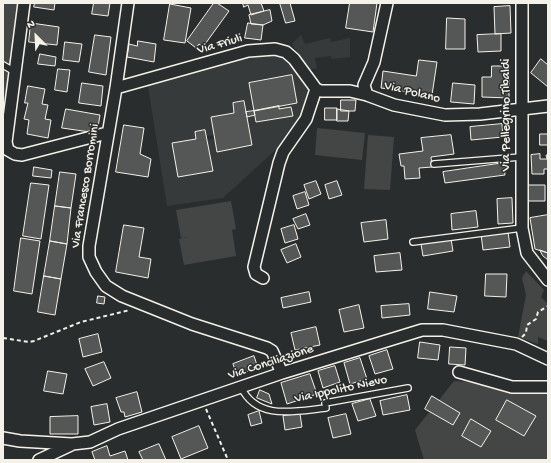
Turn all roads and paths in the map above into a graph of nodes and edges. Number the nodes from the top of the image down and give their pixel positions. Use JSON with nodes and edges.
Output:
{"nodes":[{"id":1,"x":24,"y":3,"type":"edge"},
{"id":2,"x":128,"y":3,"type":"edge"},
{"id":3,"x":387,"y":3,"type":"edge"},
{"id":4,"x":522,"y":3,"type":"edge"},
{"id":5,"x":3,"y":65,"type":"edge"},
{"id":6,"x":15,"y":72,"type":"junction"},
{"id":7,"x":116,"y":88,"type":"junction"},
{"id":8,"x":316,"y":88,"type":"junction"},
{"id":9,"x":367,"y":95,"type":"junction"},
{"id":10,"x":548,"y":106,"type":"edge"},
{"id":11,"x":521,"y":110,"type":"junction"},
{"id":12,"x":107,"y":133,"type":"junction"},
{"id":13,"x":6,"y":150,"type":"edge"},
{"id":14,"x":521,"y":157,"type":"junction"},
{"id":15,"x":434,"y":164,"type":"dead end"},
{"id":16,"x":522,"y":228,"type":"junction"},
{"id":17,"x":413,"y":242,"type":"dead end"},
{"id":18,"x":264,"y":278,"type":"dead end"},
{"id":19,"x":547,"y":279,"type":"edge"},
{"id":20,"x":138,"y":302,"type":"junction"},
{"id":21,"x":548,"y":306,"type":"edge"},
{"id":22,"x":3,"y":338,"type":"edge"},
{"id":23,"x":520,"y":346,"type":"junction"},
{"id":24,"x":548,"y":359,"type":"edge"},
{"id":25,"x":459,"y":372,"type":"dead end"},
{"id":26,"x":282,"y":373,"type":"junction"},
{"id":27,"x":241,"y":387,"type":"junction"},
{"id":28,"x":548,"y":387,"type":"edge"},
{"id":29,"x":408,"y":388,"type":"dead end"},
{"id":30,"x":203,"y":400,"type":"junction"},
{"id":31,"x":3,"y":438,"type":"edge"},
{"id":32,"x":72,"y":444,"type":"junction"},
{"id":33,"x":40,"y":460,"type":"edge"},
{"id":34,"x":228,"y":460,"type":"edge"}],
"edges":[{"from":1,"to":6,"type":"street"},
{"from":2,"to":7,"type":"street","name":"Via Francesco Borromini"},
{"from":3,"to":9,"type":"street","name":"Via Polano"},
{"from":4,"to":11,"type":"street","name":"Via Pellegrino Tibaldi"},
{"from":5,"to":6,"type":"lane"},
{"from":6,"to":13,"type":"street"},
{"from":7,"to":8,"type":"street","name":"Via Friuli"},
{"from":7,"to":12,"type":"street","name":"Via Francesco Borromini"},
{"from":8,"to":9,"type":"street"},
{"from":8,"to":18,"type":"street"},
{"from":9,"to":11,"type":"street","name":"Via Polano"},
{"from":10,"to":11,"type":"street","name":"Via Polano"},
{"from":11,"to":14,"type":"street","name":"Via Pellegrino Tibaldi"},
{"from":12,"to":13,"type":"street"},
{"from":12,"to":20,"type":"street","name":"Via Francesco Borromini"},
{"from":14,"to":15,"type":"lane"},
{"from":14,"to":16,"type":"street","name":"Via Pellegrino Tibaldi"},
{"from":16,"to":17,"type":"lane"},
{"from":16,"to":19,"type":"street","name":"Via Pellegrino Tibaldi"},
{"from":20,"to":22,"type":"path"},
{"from":20,"to":26,"type":"street","name":"Via Francesco Borromini"},
{"from":21,"to":23,"type":"path"},
{"from":23,"to":24,"type":"street","name":"Via Conciliazione"},
{"from":23,"to":26,"type":"street","name":"Via Conciliazione"},
{"from":25,"to":28,"type":"street"},
{"from":26,"to":27,"type":"street","name":"Via Conciliazione"},
{"from":27,"to":29,"type":"lane","name":"Via Ippolito Nievo"},
{"from":27,"to":30,"type":"street","name":"Via Conciliazione"},
{"from":30,"to":32,"type":"street","name":"Via Conciliazione"},
{"from":30,"to":34,"type":"path"},
{"from":31,"to":32,"type":"street","name":"Via Conciliazione"},
{"from":32,"to":33,"type":"street"}]}
